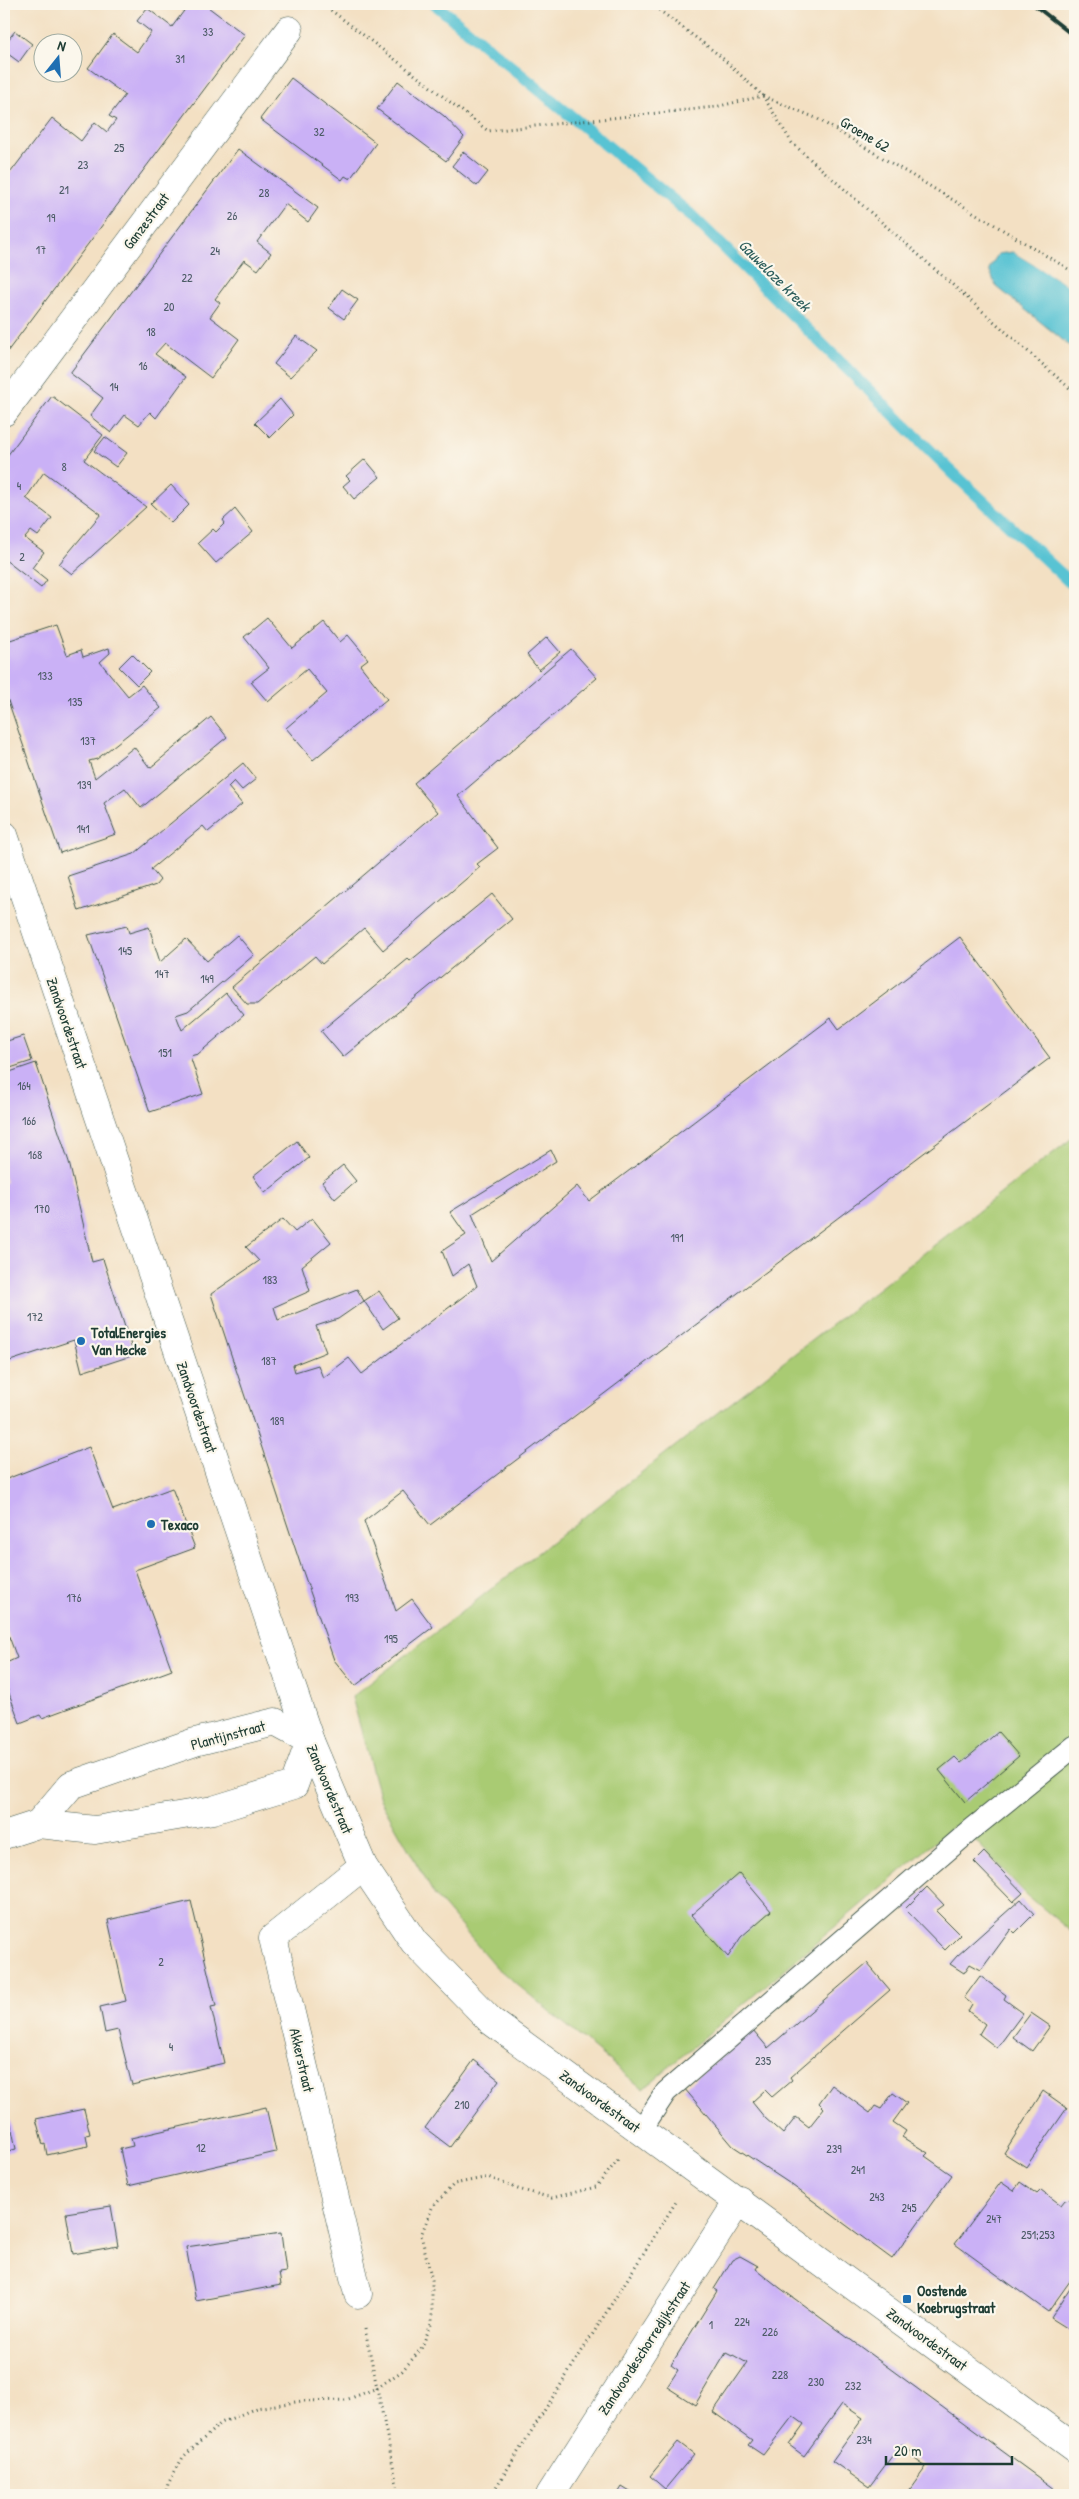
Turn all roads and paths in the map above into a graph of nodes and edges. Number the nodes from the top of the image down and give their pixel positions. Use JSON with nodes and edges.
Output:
{"nodes":[{"id":1,"x":323,"y":4,"type":"edge"},
{"id":2,"x":652,"y":4,"type":"edge"},
{"id":3,"x":289,"y":30,"type":"dead end"},
{"id":4,"x":763,"y":96,"type":"junction"},
{"id":5,"x":1075,"y":273,"type":"edge"},
{"id":6,"x":1075,"y":393,"type":"edge"},
{"id":7,"x":4,"y":412,"type":"edge"},
{"id":8,"x":4,"y":835,"type":"edge"},
{"id":9,"x":310,"y":1741,"type":"junction"},
{"id":10,"x":1075,"y":1746,"type":"edge"},
{"id":11,"x":38,"y":1824,"type":"junction"},
{"id":12,"x":4,"y":1835,"type":"edge"},
{"id":13,"x":363,"y":1866,"type":"junction"},
{"id":14,"x":640,"y":2130,"type":"junction"},
{"id":15,"x":698,"y":2171,"type":"junction"},
{"id":16,"x":739,"y":2200,"type":"junction"},
{"id":17,"x":358,"y":2294,"type":"joint"},
{"id":18,"x":377,"y":2388,"type":"junction"},
{"id":19,"x":1075,"y":2448,"type":"edge"},
{"id":20,"x":165,"y":2495,"type":"edge"},
{"id":21,"x":399,"y":2495,"type":"edge"},
{"id":22,"x":491,"y":2495,"type":"edge"},
{"id":23,"x":550,"y":2495,"type":"edge"}],
"edges":[{"from":1,"to":4,"type":"path"},
{"from":2,"to":4,"type":"path","name":"Groene 62"},
{"from":3,"to":7,"type":"main road","name":"Ganzestraat"},
{"from":4,"to":5,"type":"path","name":"Groene 62"},
{"from":4,"to":6,"type":"path"},
{"from":8,"to":9,"type":"main road","name":"Zandvoordestraat"},
{"from":9,"to":11,"type":"main road","name":"Plantijnstraat"},
{"from":9,"to":11,"type":"main road"},
{"from":9,"to":13,"type":"main road","name":"Zandvoordestraat"},
{"from":10,"to":14,"type":"lane"},
{"from":11,"to":12,"type":"main road"},
{"from":13,"to":14,"type":"main road","name":"Zandvoordestraat"},
{"from":13,"to":17,"type":"main road","name":"Akkerstraat"},
{"from":14,"to":15,"type":"main road","name":"Zandvoordestraat"},
{"from":14,"to":18,"type":"path"},
{"from":15,"to":16,"type":"main road","name":"Zandvoordestraat"},
{"from":15,"to":22,"type":"path"},
{"from":16,"to":19,"type":"main road","name":"Zandvoordestraat"},
{"from":16,"to":23,"type":"main road","name":"Zandvoordeschorredijkstraat"},
{"from":17,"to":18,"type":"path"},
{"from":18,"to":20,"type":"path"},
{"from":18,"to":21,"type":"path"}]}
